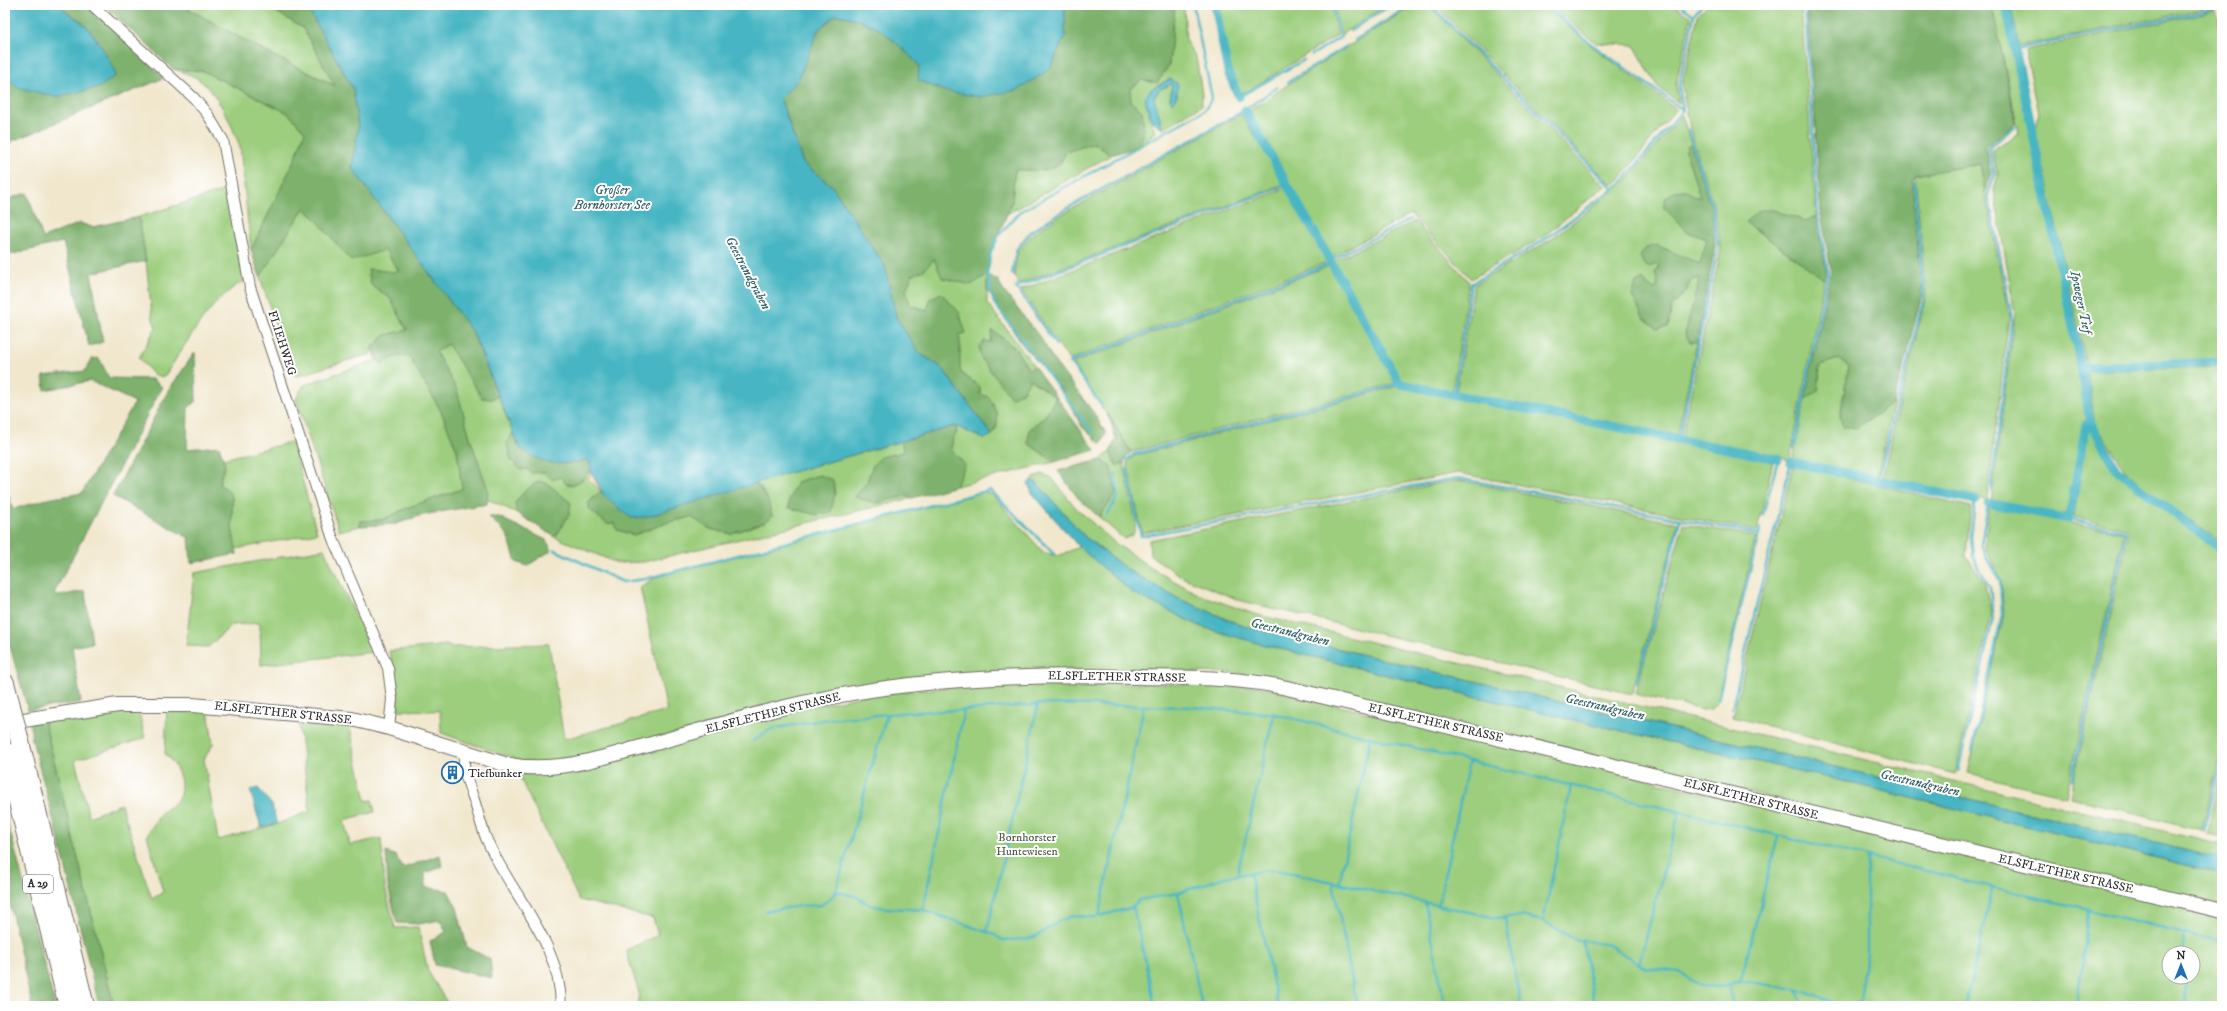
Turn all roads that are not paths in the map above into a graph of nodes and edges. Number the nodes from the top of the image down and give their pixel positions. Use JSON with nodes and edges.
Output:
{"nodes":[{"id":1,"x":92,"y":5,"type":"edge"},
{"id":2,"x":5,"y":683,"type":"edge"},
{"id":3,"x":5,"y":723,"type":"edge"},
{"id":4,"x":388,"y":728,"type":"junction"},
{"id":5,"x":13,"y":745,"type":"edge"},
{"id":6,"x":465,"y":753,"type":"junction"},
{"id":7,"x":2222,"y":911,"type":"edge"},
{"id":8,"x":68,"y":1006,"type":"edge"},
{"id":9,"x":85,"y":1006,"type":"edge"},
{"id":10,"x":561,"y":1006,"type":"edge"}],
"edges":[{"from":1,"to":4,"type":"street","name":"FLIEHWEG"},
{"from":2,"to":5,"type":"highway","number":"A 29","bridge":true},
{"from":3,"to":4,"type":"main road","name":"ELSFLETHER STRASSE"},
{"from":4,"to":6,"type":"main road","name":"ELSFLETHER STRASSE"},
{"from":5,"to":8,"type":"highway","number":"A 29"},
{"from":5,"to":9,"type":"highway","number":"A 29"},
{"from":6,"to":7,"type":"main road","name":"ELSFLETHER STRASSE"},
{"from":6,"to":10,"type":"street"}]}
